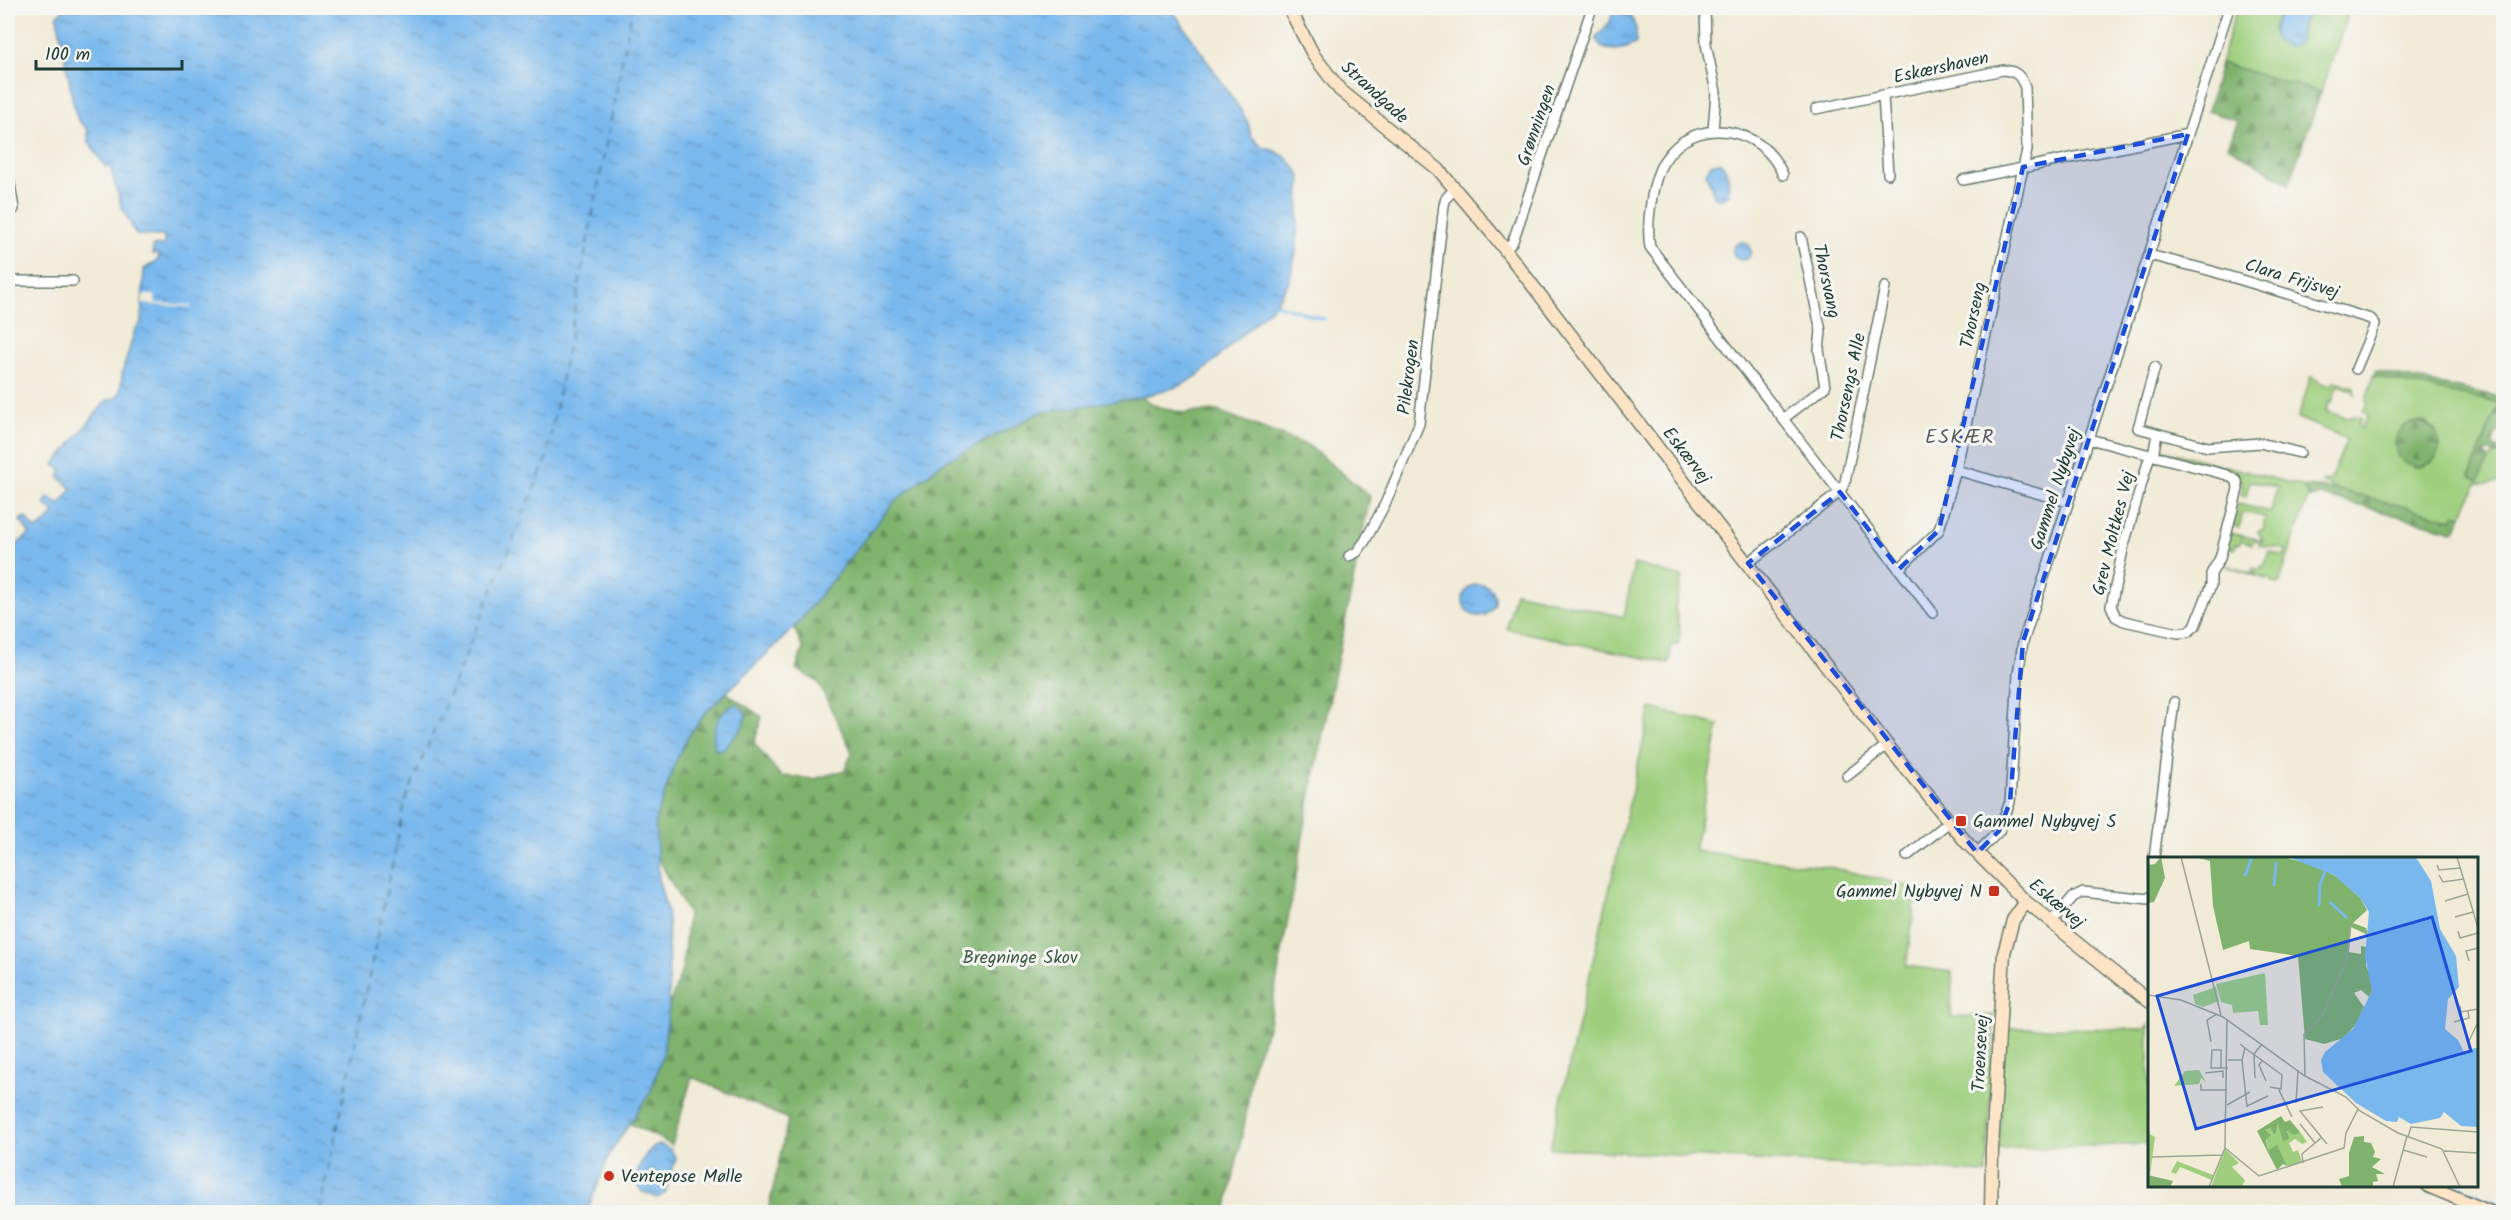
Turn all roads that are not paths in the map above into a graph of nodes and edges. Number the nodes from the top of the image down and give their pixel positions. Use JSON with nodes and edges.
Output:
{"nodes":[{"id":1,"x":1289,"y":8,"type":"edge"},
{"id":2,"x":1592,"y":8,"type":"edge"},
{"id":3,"x":1705,"y":8,"type":"edge"},
{"id":4,"x":2229,"y":8,"type":"edge"},
{"id":5,"x":1883,"y":96,"type":"junction"},
{"id":6,"x":1816,"y":109,"type":"dead end"},
{"id":7,"x":1713,"y":130,"type":"junction"},
{"id":8,"x":2188,"y":134,"type":"junction"},
{"id":9,"x":2023,"y":167,"type":"junction"},
{"id":10,"x":1888,"y":174,"type":"dead end"},
{"id":11,"x":1783,"y":175,"type":"dead end"},
{"id":12,"x":9,"y":178,"type":"dead end"},
{"id":13,"x":1962,"y":180,"type":"dead end"},
{"id":14,"x":1456,"y":188,"type":"junction"},
{"id":15,"x":10,"y":194,"type":"edge"},
{"id":16,"x":14,"y":208,"type":"dead end"},
{"id":17,"x":1801,"y":237,"type":"dead end"},
{"id":18,"x":1506,"y":250,"type":"junction"},
{"id":19,"x":2149,"y":255,"type":"junction"},
{"id":20,"x":8,"y":281,"type":"edge"},
{"id":21,"x":73,"y":281,"type":"dead end"},
{"id":22,"x":1886,"y":287,"type":"dead end"},
{"id":23,"x":2155,"y":368,"type":"dead end"},
{"id":24,"x":2356,"y":369,"type":"dead end"},
{"id":25,"x":1783,"y":419,"type":"junction"},
{"id":26,"x":2157,"y":434,"type":"junction"},
{"id":27,"x":2089,"y":439,"type":"junction"},
{"id":28,"x":2300,"y":453,"type":"dead end"},
{"id":29,"x":2152,"y":455,"type":"junction"},
{"id":30,"x":1956,"y":470,"type":"junction"},
{"id":31,"x":1840,"y":492,"type":"junction"},
{"id":32,"x":2068,"y":502,"type":"junction"},
{"id":33,"x":1349,"y":556,"type":"dead end"},
{"id":34,"x":1748,"y":563,"type":"junction"},
{"id":35,"x":1899,"y":570,"type":"junction"},
{"id":36,"x":1933,"y":613,"type":"dead end"},
{"id":37,"x":2174,"y":702,"type":"dead end"},
{"id":38,"x":1887,"y":745,"type":"junction"},
{"id":39,"x":1847,"y":776,"type":"dead end"},
{"id":40,"x":1949,"y":822,"type":"junction"},
{"id":41,"x":1977,"y":853,"type":"junction"},
{"id":42,"x":1906,"y":856,"type":"dead end"},
{"id":43,"x":2154,"y":857,"type":"edge"},
{"id":44,"x":2148,"y":899,"type":"edge"},
{"id":45,"x":2026,"y":902,"type":"junction"},
{"id":46,"x":2051,"y":923,"type":"junction"},
{"id":47,"x":2148,"y":1000,"type":"edge"},
{"id":48,"x":2433,"y":1187,"type":"edge"},
{"id":49,"x":1991,"y":1212,"type":"edge"},
{"id":50,"x":2490,"y":1212,"type":"edge"}],
"edges":[{"from":1,"to":14,"type":"street","name":"Strandgade"},
{"from":2,"to":18,"type":"street","name":"Grønningen"},
{"from":3,"to":7,"type":"street"},
{"from":4,"to":8,"type":"street","name":"Gammel Nybyvej"},
{"from":5,"to":6,"type":"street","name":"Eskærshaven"},
{"from":5,"to":9,"type":"street","name":"Eskærshaven"},
{"from":5,"to":10,"type":"street","name":"Eskærshaven"},
{"from":7,"to":11,"type":"street"},
{"from":7,"to":25,"type":"street"},
{"from":8,"to":9,"type":"street"},
{"from":8,"to":19,"type":"street","name":"Gammel Nybyvej"},
{"from":9,"to":13,"type":"street"},
{"from":9,"to":30,"type":"street","name":"Thorseng"},
{"from":12,"to":15,"type":"street"},
{"from":14,"to":18,"type":"street","name":"Eskærvej"},
{"from":14,"to":33,"type":"street","name":"Pilekrogen"},
{"from":15,"to":16,"type":"street"},
{"from":17,"to":25,"type":"street","name":"Thorsvang"},
{"from":18,"to":34,"type":"street","name":"Eskærvej"},
{"from":19,"to":24,"type":"street","name":"Clara Frijsvej"},
{"from":19,"to":27,"type":"street","name":"Gammel Nybyvej"},
{"from":20,"to":21,"type":"street"},
{"from":22,"to":31,"type":"street","name":"Thorsengs Alle"},
{"from":23,"to":26,"type":"street"},
{"from":25,"to":31,"type":"street"},
{"from":26,"to":28,"type":"street"},
{"from":26,"to":29,"type":"street","name":"Grev Moltkes Vej"},
{"from":27,"to":29,"type":"street","name":"Grev Moltkes Vej"},
{"from":27,"to":32,"type":"street","name":"Gammel Nybyvej"},
{"from":29,"to":29,"type":"street","name":"Grev Moltkes Vej"},
{"from":30,"to":32,"type":"street"},
{"from":30,"to":35,"type":"street","name":"Thorseng"},
{"from":31,"to":34,"type":"street"},
{"from":31,"to":35,"type":"street"},
{"from":32,"to":41,"type":"street","name":"Gammel Nybyvej"},
{"from":34,"to":38,"type":"street","name":"Eskærvej"},
{"from":35,"to":36,"type":"street"},
{"from":37,"to":43,"type":"street"},
{"from":38,"to":39,"type":"street"},
{"from":38,"to":40,"type":"street","name":"Eskærvej"},
{"from":40,"to":41,"type":"street","name":"Eskærvej"},
{"from":40,"to":42,"type":"street"},
{"from":41,"to":45,"type":"street","name":"Eskærvej"},
{"from":44,"to":46,"type":"street"},
{"from":45,"to":46,"type":"street","name":"Eskærvej"},
{"from":45,"to":49,"type":"street","name":"Troensevej"},
{"from":46,"to":47,"type":"street","name":"Eskærvej"},
{"from":48,"to":50,"type":"street"}]}
